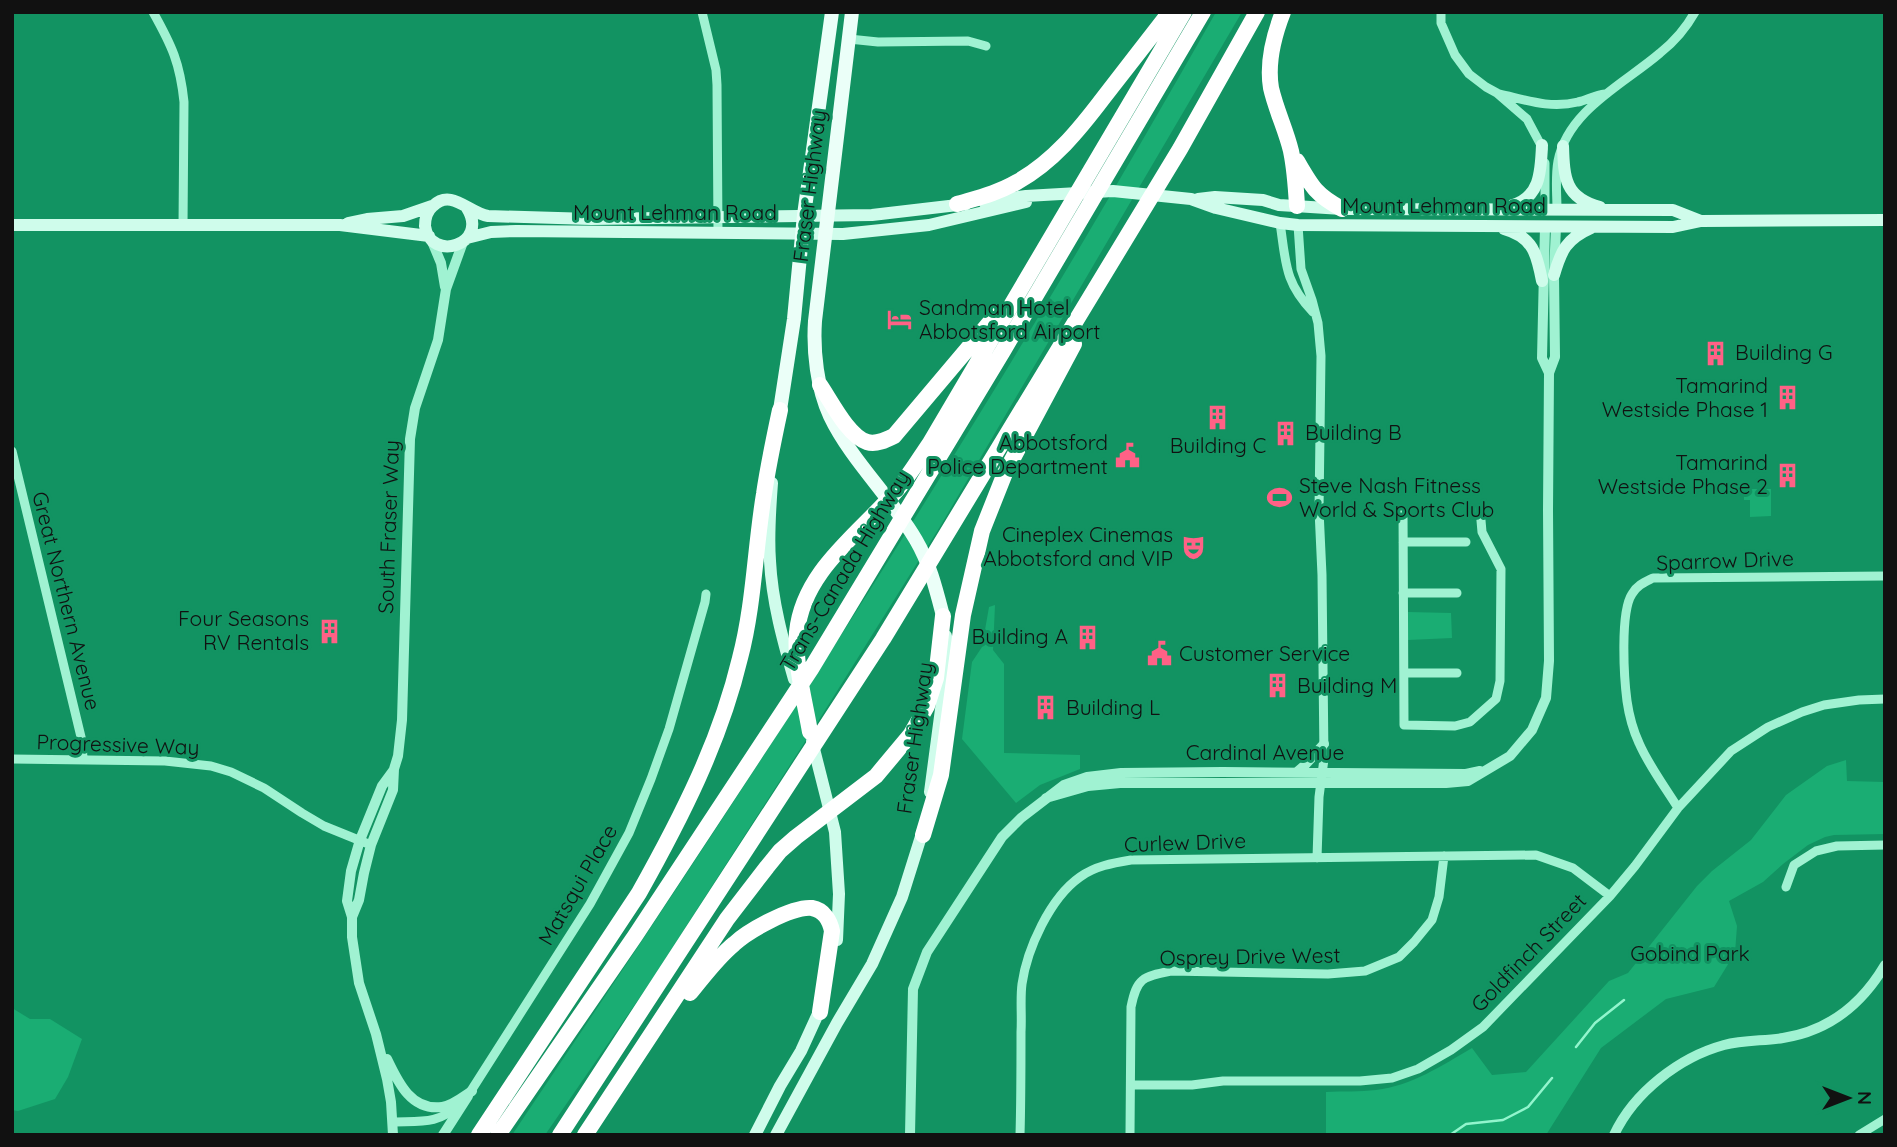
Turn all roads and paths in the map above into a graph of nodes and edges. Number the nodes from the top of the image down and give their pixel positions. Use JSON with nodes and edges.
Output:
{"nodes":[{"id":1,"x":153,"y":12,"type":"edge"},
{"id":2,"x":702,"y":12,"type":"edge"},
{"id":3,"x":832,"y":12,"type":"edge"},
{"id":4,"x":852,"y":12,"type":"edge"},
{"id":5,"x":1170,"y":12,"type":"edge"},
{"id":6,"x":1184,"y":12,"type":"edge"},
{"id":7,"x":1203,"y":12,"type":"edge"},
{"id":8,"x":1257,"y":12,"type":"edge"},
{"id":9,"x":1283,"y":12,"type":"edge"},
{"id":10,"x":1441,"y":12,"type":"edge"},
{"id":11,"x":1695,"y":12,"type":"edge"},
{"id":12,"x":849,"y":39,"type":"junction"},
{"id":13,"x":986,"y":46,"type":"dead end"},
{"id":14,"x":1497,"y":93,"type":"junction"},
{"id":15,"x":1607,"y":94,"type":"junction"},
{"id":16,"x":1542,"y":145,"type":"junction"},
{"id":17,"x":1563,"y":146,"type":"junction"},
{"id":18,"x":1180,"y":149,"type":"junction"},
{"id":19,"x":1290,"y":149,"type":"junction"},
{"id":20,"x":1048,"y":196,"type":"junction"},
{"id":21,"x":1191,"y":199,"type":"junction"},
{"id":22,"x":957,"y":205,"type":"junction"},
{"id":23,"x":1279,"y":205,"type":"junction"},
{"id":24,"x":432,"y":206,"type":"junction"},
{"id":25,"x":1297,"y":206,"type":"junction"},
{"id":26,"x":467,"y":208,"type":"junction"},
{"id":27,"x":1342,"y":209,"type":"junction"},
{"id":28,"x":1494,"y":210,"type":"junction"},
{"id":29,"x":1551,"y":210,"type":"junction"},
{"id":30,"x":1611,"y":210,"type":"junction"},
{"id":31,"x":804,"y":215,"type":"junction"},
{"id":32,"x":827,"y":215,"type":"junction"},
{"id":33,"x":718,"y":217,"type":"junction"},
{"id":34,"x":1885,"y":220,"type":"edge"},
{"id":35,"x":1701,"y":221,"type":"junction"},
{"id":36,"x":1280,"y":223,"type":"junction"},
{"id":37,"x":12,"y":225,"type":"edge"},
{"id":38,"x":340,"y":225,"type":"junction"},
{"id":39,"x":1298,"y":225,"type":"junction"},
{"id":40,"x":183,"y":226,"type":"junction"},
{"id":41,"x":1493,"y":226,"type":"junction"},
{"id":42,"x":1550,"y":226,"type":"junction"},
{"id":43,"x":1595,"y":227,"type":"junction"},
{"id":44,"x":718,"y":232,"type":"junction"},
{"id":45,"x":802,"y":233,"type":"junction"},
{"id":46,"x":825,"y":234,"type":"junction"},
{"id":47,"x":430,"y":237,"type":"junction"},
{"id":48,"x":465,"y":240,"type":"junction"},
{"id":49,"x":1037,"y":262,"type":"junction"},
{"id":50,"x":1548,"y":278,"type":"junction"},
{"id":51,"x":446,"y":289,"type":"junction"},
{"id":52,"x":1315,"y":313,"type":"junction"},
{"id":53,"x":820,"y":385,"type":"junction"},
{"id":54,"x":780,"y":410,"type":"junction"},
{"id":55,"x":12,"y":451,"type":"edge"},
{"id":56,"x":1403,"y":509,"type":"dead end"},
{"id":57,"x":1480,"y":509,"type":"dead end"},
{"id":58,"x":1403,"y":542,"type":"junction"},
{"id":59,"x":1466,"y":542,"type":"dead end"},
{"id":60,"x":1885,"y":576,"type":"edge"},
{"id":61,"x":1403,"y":593,"type":"junction"},
{"id":62,"x":1457,"y":593,"type":"dead end"},
{"id":63,"x":706,"y":594,"type":"dead end"},
{"id":64,"x":943,"y":616,"type":"junction"},
{"id":65,"x":791,"y":650,"type":"junction"},
{"id":66,"x":1404,"y":673,"type":"junction"},
{"id":67,"x":1457,"y":673,"type":"dead end"},
{"id":68,"x":1885,"y":699,"type":"edge"},
{"id":69,"x":810,"y":733,"type":"joint"},
{"id":70,"x":1324,"y":744,"type":"junction"},
{"id":71,"x":12,"y":759,"type":"edge"},
{"id":72,"x":83,"y":760,"type":"junction"},
{"id":73,"x":1297,"y":772,"type":"junction"},
{"id":74,"x":1321,"y":778,"type":"junction"},
{"id":75,"x":1046,"y":799,"type":"junction"},
{"id":76,"x":1678,"y":808,"type":"junction"},
{"id":77,"x":923,"y":835,"type":"junction"},
{"id":78,"x":366,"y":843,"type":"junction"},
{"id":79,"x":1885,"y":845,"type":"edge"},
{"id":80,"x":1444,"y":856,"type":"junction"},
{"id":81,"x":1317,"y":858,"type":"junction"},
{"id":82,"x":1786,"y":887,"type":"dead end"},
{"id":83,"x":1610,"y":896,"type":"junction"},
{"id":84,"x":1885,"y":965,"type":"edge"},
{"id":85,"x":820,"y":1012,"type":"junction"},
{"id":86,"x":376,"y":1034,"type":"junction"},
{"id":87,"x":626,"y":1074,"type":"junction"},
{"id":88,"x":1131,"y":1084,"type":"junction"},
{"id":89,"x":472,"y":1091,"type":"junction"},
{"id":90,"x":1885,"y":1119,"type":"edge"},
{"id":91,"x":393,"y":1122,"type":"junction"},
{"id":92,"x":393,"y":1135,"type":"edge"},
{"id":93,"x":443,"y":1135,"type":"edge"},
{"id":94,"x":480,"y":1135,"type":"edge"},
{"id":95,"x":498,"y":1135,"type":"edge"},
{"id":96,"x":560,"y":1135,"type":"edge"},
{"id":97,"x":585,"y":1135,"type":"edge"},
{"id":98,"x":755,"y":1135,"type":"edge"},
{"id":99,"x":776,"y":1135,"type":"edge"},
{"id":100,"x":910,"y":1135,"type":"edge"},
{"id":101,"x":1020,"y":1135,"type":"edge"},
{"id":102,"x":1130,"y":1135,"type":"edge"},
{"id":103,"x":1614,"y":1135,"type":"edge"},
{"id":104,"x":1859,"y":1135,"type":"edge"}],
"edges":[{"from":1,"to":40,"type":"street"},
{"from":2,"to":33,"type":"street"},
{"from":3,"to":31,"type":"main road","name":"Fraser Highway"},
{"from":4,"to":12,"type":"main road","name":"Fraser Highway"},
{"from":5,"to":22,"type":"highway"},
{"from":6,"to":49,"type":"highway"},
{"from":7,"to":95,"type":"highway","name":"Trans-Canada Highway"},
{"from":8,"to":18,"type":"highway"},
{"from":9,"to":19,"type":"highway"},
{"from":10,"to":14,"type":"street"},
{"from":11,"to":15,"type":"street"},
{"from":12,"to":13,"type":"street"},
{"from":12,"to":32,"type":"main road","name":"Fraser Highway"},
{"from":14,"to":15,"type":"street"},
{"from":14,"to":16,"type":"street"},
{"from":15,"to":17,"type":"street"},
{"from":16,"to":28,"type":"main road"},
{"from":16,"to":29,"type":"street"},
{"from":17,"to":29,"type":"street"},
{"from":17,"to":30,"type":"main road"},
{"from":18,"to":77,"type":"highway"},
{"from":18,"to":96,"type":"highway"},
{"from":19,"to":25,"type":"highway"},
{"from":19,"to":27,"type":"highway"},
{"from":20,"to":21,"type":"main road","name":"Mount Lehman Road"},
{"from":20,"to":22,"type":"main road","name":"Mount Lehman Road"},
{"from":20,"to":46,"type":"main road","name":"Mount Lehman Road"},
{"from":21,"to":23,"type":"main road","name":"Mount Lehman Road"},
{"from":21,"to":36,"type":"main road","name":"Mount Lehman Road"},
{"from":22,"to":32,"type":"main road","name":"Mount Lehman Road"},
{"from":23,"to":25,"type":"main road","name":"Mount Lehman Road"},
{"from":23,"to":36,"type":"main road"},
{"from":24,"to":26,"type":"main road"},
{"from":24,"to":38,"type":"main road"},
{"from":24,"to":47,"type":"main road"},
{"from":25,"to":27,"type":"main road","name":"Mount Lehman Road"},
{"from":25,"to":39,"type":"main road"},
{"from":26,"to":33,"type":"main road","name":"Mount Lehman Road"},
{"from":26,"to":48,"type":"main road"},
{"from":27,"to":28,"type":"main road","name":"Mount Lehman Road"},
{"from":28,"to":29,"type":"main road","name":"Mount Lehman Road"},
{"from":29,"to":30,"type":"main road","name":"Mount Lehman Road"},
{"from":29,"to":42,"type":"main road"},
{"from":30,"to":35,"type":"main road","name":"Mount Lehman Road"},
{"from":31,"to":32,"type":"main road","name":"Mount Lehman Road"},
{"from":31,"to":33,"type":"main road","name":"Mount Lehman Road"},
{"from":31,"to":45,"type":"main road","name":"Fraser Highway"},
{"from":32,"to":46,"type":"main road","name":"Fraser Highway"},
{"from":33,"to":44,"type":"street"},
{"from":34,"to":35,"type":"main road","name":"Mount Lehman Road"},
{"from":35,"to":43,"type":"main road","name":"Mount Lehman Road"},
{"from":36,"to":39,"type":"main road","name":"Mount Lehman Road"},
{"from":36,"to":52,"type":"street"},
{"from":37,"to":40,"type":"main road"},
{"from":38,"to":40,"type":"main road"},
{"from":38,"to":47,"type":"main road"},
{"from":39,"to":41,"type":"main road","name":"Mount Lehman Road"},
{"from":39,"to":52,"type":"street"},
{"from":41,"to":42,"type":"main road","name":"Mount Lehman Road"},
{"from":41,"to":50,"type":"main road"},
{"from":42,"to":43,"type":"main road","name":"Mount Lehman Road"},
{"from":42,"to":50,"type":"street","name":"Cardinal Avenue"},
{"from":43,"to":50,"type":"main road"},
{"from":44,"to":45,"type":"main road","name":"Mount Lehman Road"},
{"from":44,"to":48,"type":"main road","name":"Mount Lehman Road"},
{"from":45,"to":46,"type":"main road","name":"Mount Lehman Road"},
{"from":45,"to":54,"type":"main road","name":"Fraser Highway"},
{"from":46,"to":53,"type":"main road","name":"Fraser Highway"},
{"from":47,"to":48,"type":"main road"},
{"from":47,"to":51,"type":"street","name":"South Fraser Way"},
{"from":48,"to":51,"type":"street","name":"South Fraser Way"},
{"from":49,"to":53,"type":"highway"},
{"from":49,"to":65,"type":"highway"},
{"from":50,"to":74,"type":"street","name":"Cardinal Avenue"},
{"from":51,"to":78,"type":"street","name":"South Fraser Way"},
{"from":52,"to":70,"type":"street"},
{"from":53,"to":64,"type":"main road","name":"Fraser Highway"},
{"from":54,"to":65,"type":"main road","name":"Fraser Highway"},
{"from":54,"to":94,"type":"highway"},
{"from":55,"to":72,"type":"street","name":"Great Northern Avenue"},
{"from":56,"to":58,"type":"street"},
{"from":57,"to":66,"type":"street"},
{"from":58,"to":59,"type":"street"},
{"from":58,"to":61,"type":"street"},
{"from":60,"to":76,"type":"street","name":"Sparrow Drive"},
{"from":61,"to":62,"type":"street"},
{"from":61,"to":66,"type":"street"},
{"from":63,"to":89,"type":"street","name":"Matsqui Place"},
{"from":64,"to":77,"type":"main road","name":"Fraser Highway"},
{"from":64,"to":87,"type":"highway"},
{"from":65,"to":69,"type":"highway"},
{"from":66,"to":67,"type":"street"},
{"from":68,"to":76,"type":"street","name":"Goldfinch Street"},
{"from":69,"to":85,"type":"main road"},
{"from":70,"to":73,"type":"street"},
{"from":70,"to":74,"type":"street"},
{"from":71,"to":72,"type":"street","name":"Progressive Way"},
{"from":72,"to":78,"type":"street","name":"Progressive Way"},
{"from":73,"to":74,"type":"street","name":"Cardinal Avenue"},
{"from":73,"to":75,"type":"street","name":"Cardinal Avenue"},
{"from":74,"to":75,"type":"street","name":"Cardinal Avenue"},
{"from":74,"to":81,"type":"street"},
{"from":75,"to":100,"type":"street","name":"Cardinal Avenue"},
{"from":76,"to":83,"type":"street","name":"Goldfinch Street"},
{"from":77,"to":99,"type":"main road","name":"Fraser Highway"},
{"from":78,"to":86,"type":"street","name":"South Fraser Way"},
{"from":79,"to":82,"type":"street"},
{"from":80,"to":81,"type":"street","name":"Curlew Drive"},
{"from":80,"to":83,"type":"street","name":"Curlew Drive"},
{"from":80,"to":88,"type":"street","name":"Osprey Drive West"},
{"from":81,"to":101,"type":"street","name":"Curlew Drive"},
{"from":83,"to":88,"type":"street","name":"Goldfinch Street"},
{"from":84,"to":103,"type":"street"},
{"from":85,"to":87,"type":"highway"},
{"from":85,"to":98,"type":"main road"},
{"from":86,"to":89,"type":"street"},
{"from":86,"to":91,"type":"street","name":"South Fraser Way"},
{"from":87,"to":97,"type":"highway"},
{"from":88,"to":102,"type":"street","name":"Osprey Drive West"},
{"from":89,"to":91,"type":"street","name":"Matsqui Place"},
{"from":89,"to":93,"type":"street"},
{"from":90,"to":104,"type":"street"},
{"from":91,"to":92,"type":"street","name":"South Fraser Way"}]}
